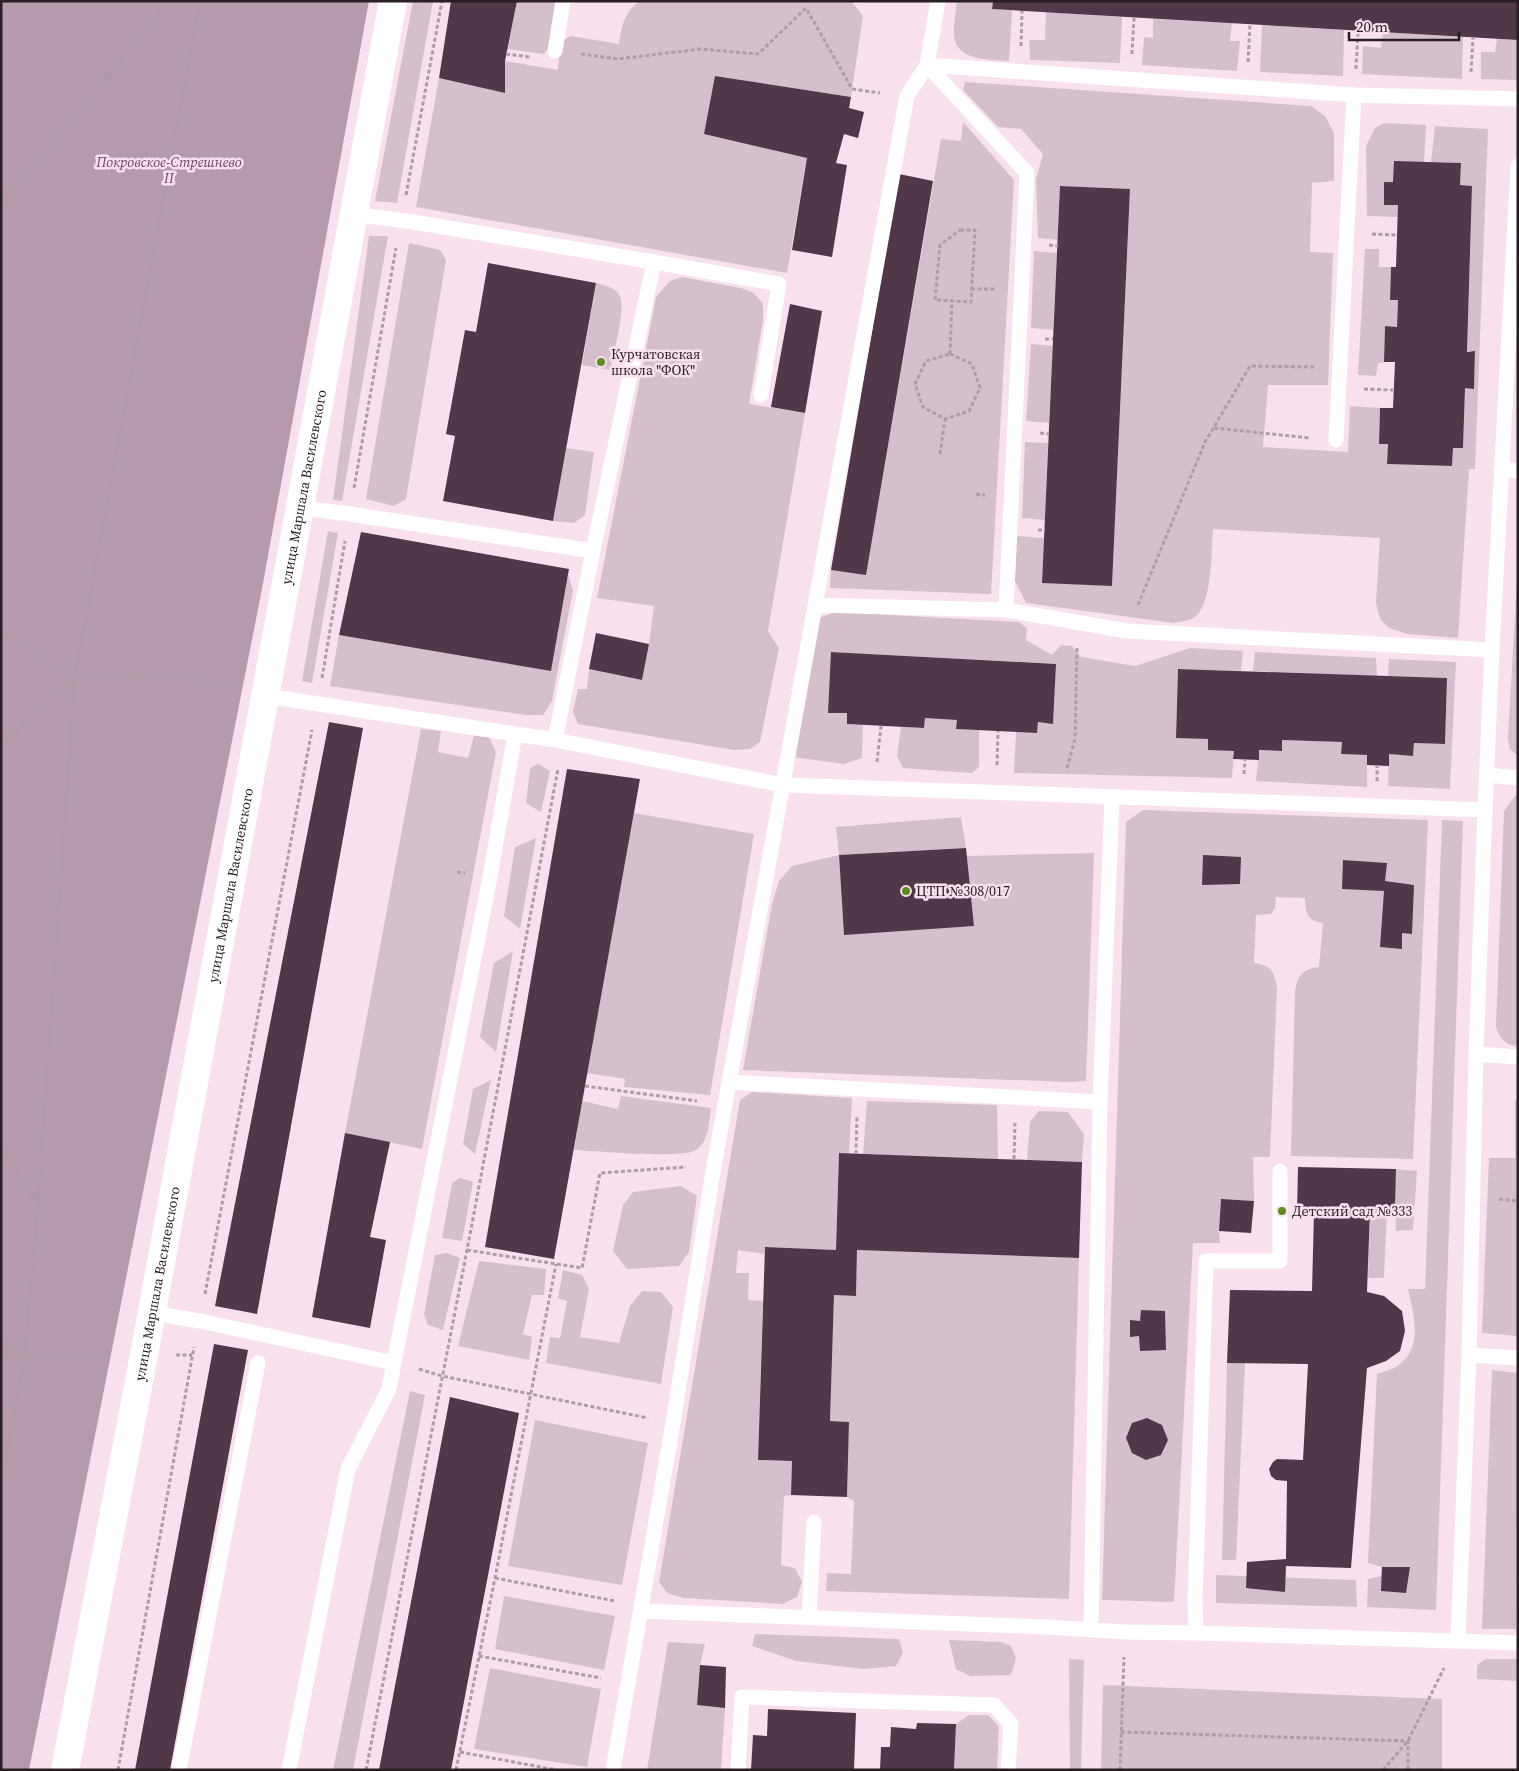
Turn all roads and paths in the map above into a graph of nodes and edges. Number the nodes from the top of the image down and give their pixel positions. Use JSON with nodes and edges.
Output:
{"nodes":[{"id":1,"x":4,"y":1,"type":"edge"},
{"id":2,"x":169,"y":1,"type":"edge"},
{"id":3,"x":200,"y":1,"type":"edge"},
{"id":4,"x":393,"y":1,"type":"edge"},
{"id":5,"x":442,"y":1,"type":"edge"},
{"id":6,"x":563,"y":1,"type":"edge"},
{"id":7,"x":807,"y":1,"type":"edge"},
{"id":8,"x":938,"y":1,"type":"edge"},
{"id":9,"x":1,"y":8,"type":"edge"},
{"id":10,"x":806,"y":8,"type":"junction"},
{"id":11,"x":1022,"y":11,"type":"dead end"},
{"id":12,"x":1134,"y":18,"type":"dead end"},
{"id":13,"x":1250,"y":24,"type":"dead end"},
{"id":14,"x":1358,"y":30,"type":"dead end"},
{"id":15,"x":1473,"y":37,"type":"dead end"},
{"id":16,"x":555,"y":51,"type":"joint"},
{"id":17,"x":927,"y":65,"type":"junction"},
{"id":18,"x":1020,"y":71,"type":"junction"},
{"id":19,"x":1131,"y":79,"type":"junction"},
{"id":20,"x":1247,"y":88,"type":"junction"},
{"id":21,"x":1354,"y":95,"type":"junction"},
{"id":22,"x":907,"y":96,"type":"junction"},
{"id":23,"x":1470,"y":98,"type":"junction"},
{"id":24,"x":1518,"y":99,"type":"edge"},
{"id":25,"x":1518,"y":166,"type":"edge"},
{"id":26,"x":1,"y":207,"type":"edge"},
{"id":27,"x":354,"y":214,"type":"junction"},
{"id":28,"x":401,"y":220,"type":"junction"},
{"id":29,"x":654,"y":262,"type":"junction"},
{"id":30,"x":952,"y":301,"type":"junction"},
{"id":31,"x":950,"y":354,"type":"junction"},
{"id":32,"x":1340,"y":367,"type":"junction"},
{"id":33,"x":1512,"y":390,"type":"edge"},
{"id":34,"x":761,"y":395,"type":"dead end"},
{"id":35,"x":945,"y":419,"type":"junction"},
{"id":36,"x":1214,"y":428,"type":"junction"},
{"id":37,"x":1336,"y":440,"type":"joint"},
{"id":38,"x":940,"y":454,"type":"dead end"},
{"id":39,"x":1501,"y":470,"type":"junction"},
{"id":40,"x":1518,"y":471,"type":"edge"},
{"id":41,"x":300,"y":508,"type":"junction"},
{"id":42,"x":350,"y":514,"type":"junction"},
{"id":43,"x":593,"y":551,"type":"junction"},
{"id":44,"x":816,"y":605,"type":"junction"},
{"id":45,"x":1006,"y":610,"type":"junction"},
{"id":46,"x":1078,"y":622,"type":"junction"},
{"id":47,"x":1127,"y":631,"type":"junction"},
{"id":48,"x":1,"y":632,"type":"edge"},
{"id":49,"x":1492,"y":650,"type":"junction"},
{"id":50,"x":75,"y":677,"type":"junction"},
{"id":51,"x":232,"y":690,"type":"dead end"},
{"id":52,"x":266,"y":696,"type":"junction"},
{"id":53,"x":317,"y":704,"type":"junction"},
{"id":54,"x":261,"y":722,"type":"junction"},
{"id":55,"x":882,"y":726,"type":"dead end"},
{"id":56,"x":312,"y":731,"type":"junction"},
{"id":57,"x":998,"y":732,"type":"dead end"},
{"id":58,"x":514,"y":734,"type":"junction"},
{"id":59,"x":559,"y":741,"type":"junction"},
{"id":60,"x":1,"y":745,"type":"edge"},
{"id":61,"x":1486,"y":775,"type":"junction"},
{"id":62,"x":1518,"y":778,"type":"edge"},
{"id":63,"x":783,"y":785,"type":"junction"},
{"id":64,"x":875,"y":788,"type":"junction"},
{"id":65,"x":996,"y":793,"type":"junction"},
{"id":66,"x":1060,"y":796,"type":"junction"},
{"id":67,"x":1112,"y":798,"type":"junction"},
{"id":68,"x":1485,"y":810,"type":"junction"},
{"id":69,"x":1476,"y":1054,"type":"junction"},
{"id":70,"x":1518,"y":1057,"type":"edge"},
{"id":71,"x":729,"y":1082,"type":"junction"},
{"id":72,"x":585,"y":1086,"type":"dead end"},
{"id":73,"x":858,"y":1089,"type":"junction"},
{"id":74,"x":1016,"y":1097,"type":"junction"},
{"id":75,"x":1100,"y":1102,"type":"junction"},
{"id":76,"x":725,"y":1105,"type":"junction"},
{"id":77,"x":1,"y":1150,"type":"edge"},
{"id":78,"x":856,"y":1154,"type":"dead end"},
{"id":79,"x":1014,"y":1160,"type":"dead end"},
{"id":80,"x":714,"y":1166,"type":"junction"},
{"id":81,"x":1280,"y":1171,"type":"dead end"},
{"id":82,"x":38,"y":1203,"type":"junction"},
{"id":83,"x":468,"y":1250,"type":"junction"},
{"id":84,"x":556,"y":1264,"type":"junction"},
{"id":85,"x":152,"y":1312,"type":"junction"},
{"id":86,"x":200,"y":1321,"type":"junction"},
{"id":87,"x":1,"y":1342,"type":"edge"},
{"id":88,"x":25,"y":1353,"type":"junction"},
{"id":89,"x":1469,"y":1355,"type":"junction"},
{"id":90,"x":1,"y":1358,"type":"edge"},
{"id":91,"x":1518,"y":1358,"type":"edge"},
{"id":92,"x":258,"y":1363,"type":"dead end"},
{"id":93,"x":394,"y":1363,"type":"junction"},
{"id":94,"x":442,"y":1376,"type":"junction"},
{"id":95,"x":531,"y":1395,"type":"junction"},
{"id":96,"x":673,"y":1423,"type":"junction"},
{"id":97,"x":1,"y":1487,"type":"edge"},
{"id":98,"x":814,"y":1522,"type":"dead end"},
{"id":99,"x":495,"y":1578,"type":"junction"},
{"id":100,"x":620,"y":1602,"type":"dead end"},
{"id":101,"x":641,"y":1611,"type":"junction"},
{"id":102,"x":809,"y":1617,"type":"junction"},
{"id":103,"x":1091,"y":1630,"type":"junction"},
{"id":104,"x":1126,"y":1632,"type":"junction"},
{"id":105,"x":1196,"y":1632,"type":"junction"},
{"id":106,"x":1458,"y":1640,"type":"junction"},
{"id":107,"x":1518,"y":1643,"type":"edge"},
{"id":108,"x":479,"y":1656,"type":"junction"},
{"id":109,"x":604,"y":1679,"type":"dead end"},
{"id":110,"x":1121,"y":1732,"type":"junction"},
{"id":111,"x":1408,"y":1741,"type":"junction"},
{"id":112,"x":459,"y":1752,"type":"junction"},
{"id":113,"x":65,"y":1770,"type":"edge"},
{"id":114,"x":118,"y":1770,"type":"edge"},
{"id":115,"x":179,"y":1770,"type":"edge"},
{"id":116,"x":289,"y":1770,"type":"edge"},
{"id":117,"x":366,"y":1770,"type":"edge"},
{"id":118,"x":456,"y":1770,"type":"edge"},
{"id":119,"x":557,"y":1770,"type":"edge"},
{"id":120,"x":613,"y":1770,"type":"edge"},
{"id":121,"x":738,"y":1770,"type":"edge"},
{"id":122,"x":1008,"y":1770,"type":"edge"},
{"id":123,"x":1120,"y":1770,"type":"edge"},
{"id":124,"x":1383,"y":1770,"type":"edge"},
{"id":125,"x":1408,"y":1770,"type":"edge"}],
"edges":[{"from":1,"to":9,"type":"path"},
{"from":2,"to":26,"type":"path"},
{"from":3,"to":50,"type":"path"},
{"from":4,"to":27,"type":"main road","name":"улица Маршала Василевского"},
{"from":5,"to":28,"type":"path"},
{"from":6,"to":16,"type":"lane"},
{"from":7,"to":10,"type":"path"},
{"from":8,"to":17,"type":"lane"},
{"from":10,"to":16,"type":"path"},
{"from":10,"to":22,"type":"path"},
{"from":11,"to":18,"type":"path"},
{"from":12,"to":19,"type":"path"},
{"from":13,"to":20,"type":"path"},
{"from":14,"to":21,"type":"path"},
{"from":15,"to":23,"type":"path"},
{"from":17,"to":18,"type":"lane"},
{"from":17,"to":22,"type":"lane"},
{"from":17,"to":45,"type":"lane"},
{"from":18,"to":19,"type":"lane"},
{"from":19,"to":20,"type":"lane"},
{"from":20,"to":21,"type":"lane"},
{"from":21,"to":23,"type":"lane"},
{"from":21,"to":32,"type":"lane"},
{"from":22,"to":44,"type":"lane"},
{"from":23,"to":24,"type":"lane"},
{"from":25,"to":33,"type":"lane"},
{"from":27,"to":28,"type":"lane"},
{"from":27,"to":41,"type":"main road","name":"улица Маршала Василевского"},
{"from":28,"to":29,"type":"lane"},
{"from":28,"to":42,"type":"path"},
{"from":29,"to":34,"type":"lane"},
{"from":29,"to":43,"type":"lane"},
{"from":30,"to":30,"type":"path"},
{"from":30,"to":31,"type":"path"},
{"from":31,"to":35,"type":"path"},
{"from":31,"to":35,"type":"path"},
{"from":32,"to":36,"type":"path"},
{"from":32,"to":37,"type":"lane"},
{"from":33,"to":39,"type":"lane"},
{"from":35,"to":38,"type":"path"},
{"from":36,"to":37,"type":"path"},
{"from":36,"to":47,"type":"path"},
{"from":39,"to":40,"type":"lane"},
{"from":39,"to":49,"type":"lane"},
{"from":41,"to":42,"type":"lane"},
{"from":41,"to":52,"type":"main road","name":"улица Маршала Василевского"},
{"from":42,"to":43,"type":"lane"},
{"from":42,"to":53,"type":"path"},
{"from":43,"to":59,"type":"lane"},
{"from":44,"to":45,"type":"lane"},
{"from":44,"to":63,"type":"lane"},
{"from":45,"to":46,"type":"lane"},
{"from":46,"to":47,"type":"lane"},
{"from":46,"to":66,"type":"path"},
{"from":47,"to":49,"type":"lane"},
{"from":48,"to":50,"type":"path"},
{"from":49,"to":61,"type":"lane"},
{"from":50,"to":51,"type":"path"},
{"from":50,"to":60,"type":"path"},
{"from":50,"to":82,"type":"path"},
{"from":52,"to":53,"type":"lane"},
{"from":52,"to":54,"type":"main road","name":"улица Маршала Василевского"},
{"from":53,"to":56,"type":"path"},
{"from":53,"to":58,"type":"lane"},
{"from":54,"to":56,"type":"path"},
{"from":54,"to":85,"type":"main road","name":"улица Маршала Василевского"},
{"from":55,"to":64,"type":"path"},
{"from":56,"to":86,"type":"path"},
{"from":57,"to":65,"type":"path"},
{"from":58,"to":59,"type":"lane"},
{"from":58,"to":93,"type":"lane"},
{"from":59,"to":63,"type":"lane"},
{"from":59,"to":83,"type":"path"},
{"from":61,"to":62,"type":"lane"},
{"from":61,"to":68,"type":"lane"},
{"from":63,"to":64,"type":"lane"},
{"from":63,"to":71,"type":"lane"},
{"from":64,"to":65,"type":"lane"},
{"from":65,"to":66,"type":"lane"},
{"from":66,"to":67,"type":"lane"},
{"from":67,"to":68,"type":"lane"},
{"from":67,"to":75,"type":"lane"},
{"from":68,"to":69,"type":"lane"},
{"from":69,"to":70,"type":"lane"},
{"from":69,"to":89,"type":"lane"},
{"from":71,"to":73,"type":"lane"},
{"from":71,"to":76,"type":"lane"},
{"from":72,"to":76,"type":"path"},
{"from":73,"to":74,"type":"lane"},
{"from":73,"to":78,"type":"path"},
{"from":74,"to":75,"type":"lane"},
{"from":74,"to":79,"type":"path"},
{"from":75,"to":103,"type":"lane"},
{"from":76,"to":80,"type":"lane"},
{"from":77,"to":82,"type":"path"},
{"from":80,"to":84,"type":"path"},
{"from":80,"to":96,"type":"lane"},
{"from":81,"to":105,"type":"lane"},
{"from":82,"to":88,"type":"path"},
{"from":83,"to":84,"type":"path"},
{"from":83,"to":94,"type":"path"},
{"from":84,"to":95,"type":"path"},
{"from":85,"to":86,"type":"lane"},
{"from":85,"to":113,"type":"main road","name":"улица Маршала Василевского"},
{"from":86,"to":93,"type":"lane"},
{"from":86,"to":114,"type":"path"},
{"from":87,"to":88,"type":"path"},
{"from":88,"to":90,"type":"path"},
{"from":88,"to":97,"type":"path"},
{"from":89,"to":91,"type":"lane"},
{"from":89,"to":106,"type":"lane"},
{"from":92,"to":115,"type":"lane"},
{"from":93,"to":116,"type":"lane"},
{"from":94,"to":95,"type":"path"},
{"from":94,"to":117,"type":"path"},
{"from":95,"to":96,"type":"path"},
{"from":95,"to":99,"type":"path"},
{"from":96,"to":101,"type":"lane"},
{"from":98,"to":102,"type":"lane"},
{"from":99,"to":100,"type":"path"},
{"from":99,"to":108,"type":"path"},
{"from":101,"to":102,"type":"lane"},
{"from":101,"to":120,"type":"lane"},
{"from":102,"to":103,"type":"lane"},
{"from":103,"to":104,"type":"lane"},
{"from":104,"to":105,"type":"lane"},
{"from":104,"to":110,"type":"path"},
{"from":105,"to":106,"type":"lane"},
{"from":106,"to":107,"type":"lane"},
{"from":106,"to":111,"type":"path"},
{"from":108,"to":109,"type":"path"},
{"from":108,"to":112,"type":"path"},
{"from":110,"to":111,"type":"path"},
{"from":110,"to":123,"type":"path"},
{"from":111,"to":124,"type":"path"},
{"from":111,"to":125,"type":"path"},
{"from":112,"to":118,"type":"path"},
{"from":112,"to":119,"type":"path"},
{"from":121,"to":122,"type":"lane"}]}
